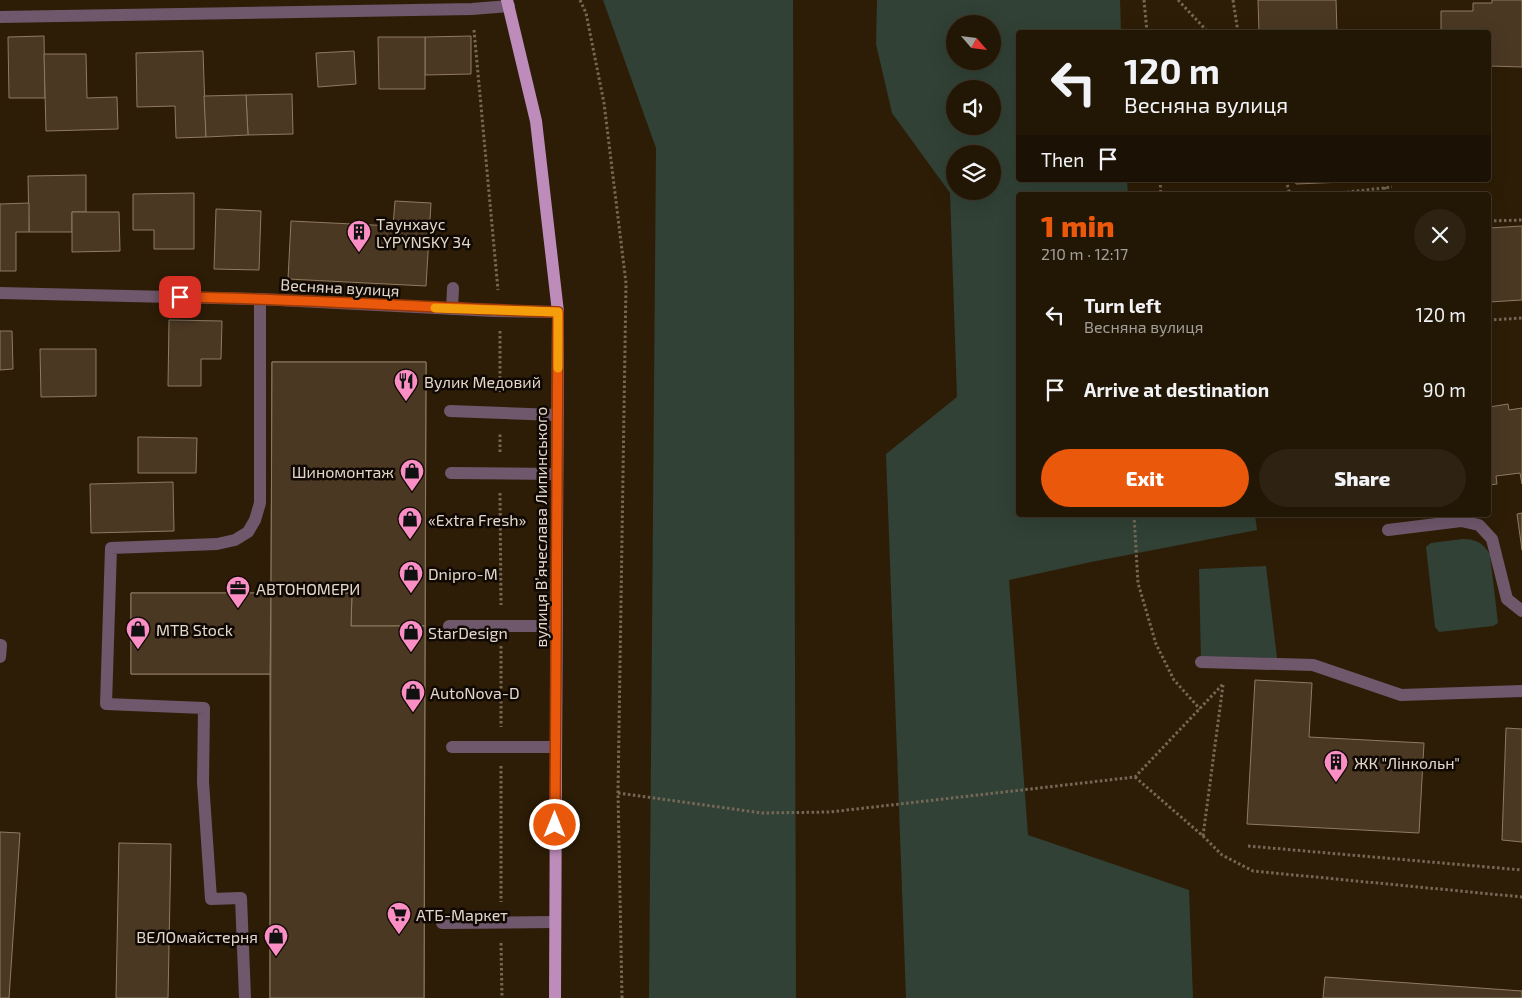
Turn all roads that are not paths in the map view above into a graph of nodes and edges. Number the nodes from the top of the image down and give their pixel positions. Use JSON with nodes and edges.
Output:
{"nodes":[{"id":1,"x":508,"y":3,"type":"edge"},
{"id":2,"x":0,"y":17,"type":"edge"},
{"id":3,"x":453,"y":288,"type":"dead end"},
{"id":4,"x":0,"y":293,"type":"edge"},
{"id":5,"x":260,"y":299,"type":"junction"},
{"id":6,"x":452,"y":309,"type":"junction"},
{"id":7,"x":558,"y":312,"type":"junction"},
{"id":8,"x":450,"y":411,"type":"dead end"},
{"id":9,"x":557,"y":415,"type":"junction"},
{"id":10,"x":451,"y":473,"type":"dead end"},
{"id":11,"x":557,"y":474,"type":"junction"},
{"id":12,"x":1388,"y":530,"type":"dead end"},
{"id":13,"x":1522,"y":611,"type":"edge"},
{"id":14,"x":448,"y":626,"type":"dead end"},
{"id":15,"x":556,"y":626,"type":"junction"},
{"id":16,"x":1201,"y":662,"type":"dead end"},
{"id":17,"x":1522,"y":691,"type":"edge"},
{"id":18,"x":452,"y":747,"type":"dead end"},
{"id":19,"x":555,"y":747,"type":"junction"},
{"id":20,"x":554,"y":922,"type":"junction"},
{"id":21,"x":442,"y":924,"type":"dead end"},
{"id":22,"x":245,"y":998,"type":"edge"},
{"id":23,"x":555,"y":998,"type":"edge"}],
"edges":[{"from":1,"to":2,"type":"street"},
{"from":1,"to":7,"type":"main road","name":"вулиця Вʼячеслава Липинського"},
{"from":3,"to":6,"type":"street"},
{"from":4,"to":5,"type":"street","name":"Весняна вулиця"},
{"from":5,"to":6,"type":"street","name":"Весняна вулиця"},
{"from":5,"to":22,"type":"street"},
{"from":6,"to":7,"type":"street","name":"Весняна вулиця"},
{"from":7,"to":9,"type":"main road","name":"вулиця Вʼячеслава Липинського"},
{"from":8,"to":9,"type":"street"},
{"from":9,"to":11,"type":"main road","name":"вулиця Вʼячеслава Липинського"},
{"from":10,"to":11,"type":"street"},
{"from":11,"to":15,"type":"main road","name":"вулиця Вʼячеслава Липинського"},
{"from":12,"to":13,"type":"street"},
{"from":14,"to":15,"type":"street"},
{"from":15,"to":19,"type":"main road","name":"вулиця Вʼячеслава Липинського"},
{"from":16,"to":17,"type":"street"},
{"from":18,"to":19,"type":"street"},
{"from":19,"to":20,"type":"main road","name":"вулиця Вʼячеслава Липинського"},
{"from":20,"to":21,"type":"street"},
{"from":20,"to":23,"type":"main road","name":"вулиця Вʼячеслава Липинського"}]}
